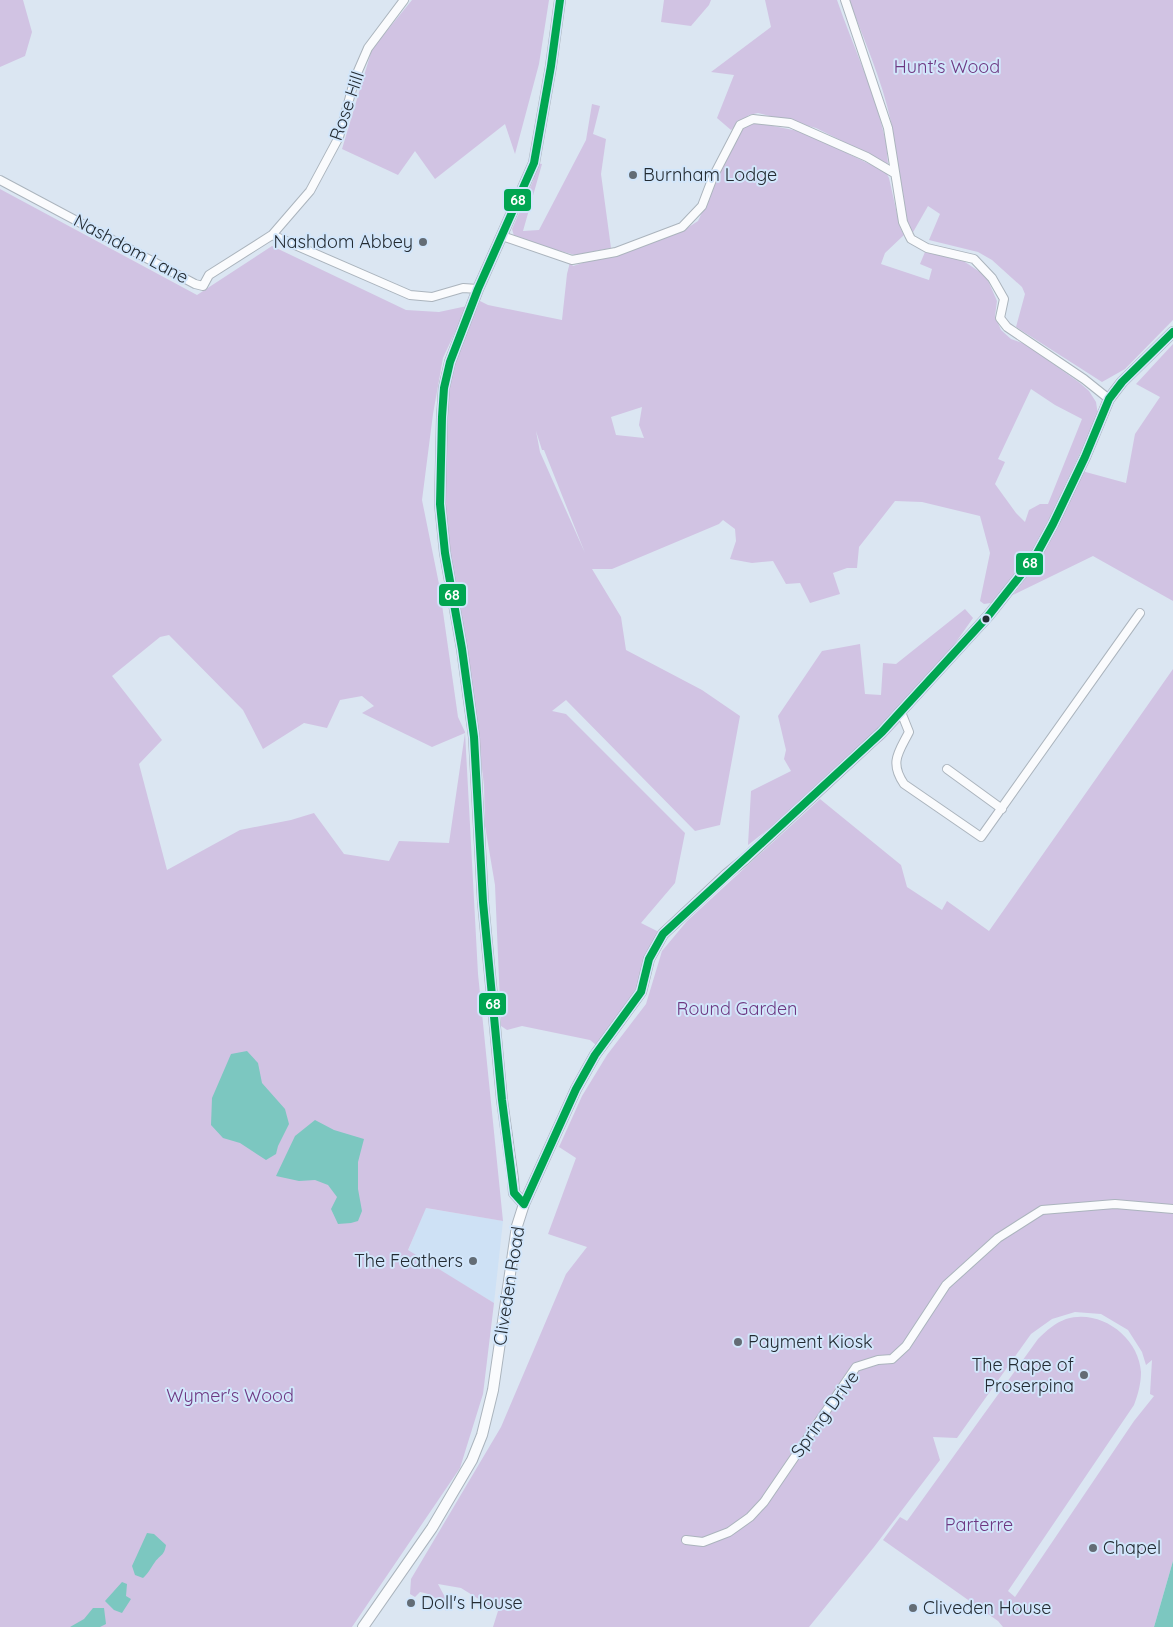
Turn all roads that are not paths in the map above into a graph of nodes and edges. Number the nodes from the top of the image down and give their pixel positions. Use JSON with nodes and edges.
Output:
{"nodes":[{"id":1,"x":404,"y":0,"type":"edge"},
{"id":2,"x":560,"y":0,"type":"edge"},
{"id":3,"x":846,"y":0,"type":"edge"},
{"id":4,"x":894,"y":173,"type":"junction"},
{"id":5,"x":0,"y":180,"type":"edge"},
{"id":6,"x":272,"y":236,"type":"junction"},
{"id":7,"x":502,"y":236,"type":"junction"},
{"id":8,"x":478,"y":289,"type":"junction"},
{"id":9,"x":1173,"y":332,"type":"edge"},
{"id":10,"x":1109,"y":399,"type":"junction"},
{"id":11,"x":1140,"y":612,"type":"dead end"},
{"id":12,"x":901,"y":712,"type":"junction"},
{"id":13,"x":946,"y":769,"type":"dead end"},
{"id":14,"x":1002,"y":808,"type":"junction"},
{"id":15,"x":524,"y":1204,"type":"junction"},
{"id":16,"x":1173,"y":1209,"type":"edge"},
{"id":17,"x":686,"y":1540,"type":"dead end"},
{"id":18,"x":363,"y":1627,"type":"edge"}],
"edges":[{"from":1,"to":6,"type":"street","name":"Rose Hill"},
{"from":2,"to":7,"type":"street"},
{"from":3,"to":4,"type":"street"},
{"from":4,"to":7,"type":"street"},
{"from":4,"to":10,"type":"street"},
{"from":5,"to":6,"type":"street","name":"Nashdom Lane"},
{"from":6,"to":8,"type":"street"},
{"from":7,"to":8,"type":"street"},
{"from":8,"to":15,"type":"street"},
{"from":9,"to":10,"type":"street","name":"Cliveden Road"},
{"from":10,"to":12,"type":"street","name":"Cliveden Road"},
{"from":11,"to":14,"type":"street"},
{"from":12,"to":14,"type":"street"},
{"from":12,"to":15,"type":"street","name":"Cliveden Road"},
{"from":13,"to":14,"type":"street"},
{"from":15,"to":18,"type":"street","name":"Cliveden Road"},
{"from":16,"to":17,"type":"street","name":"Spring Drive"}]}
